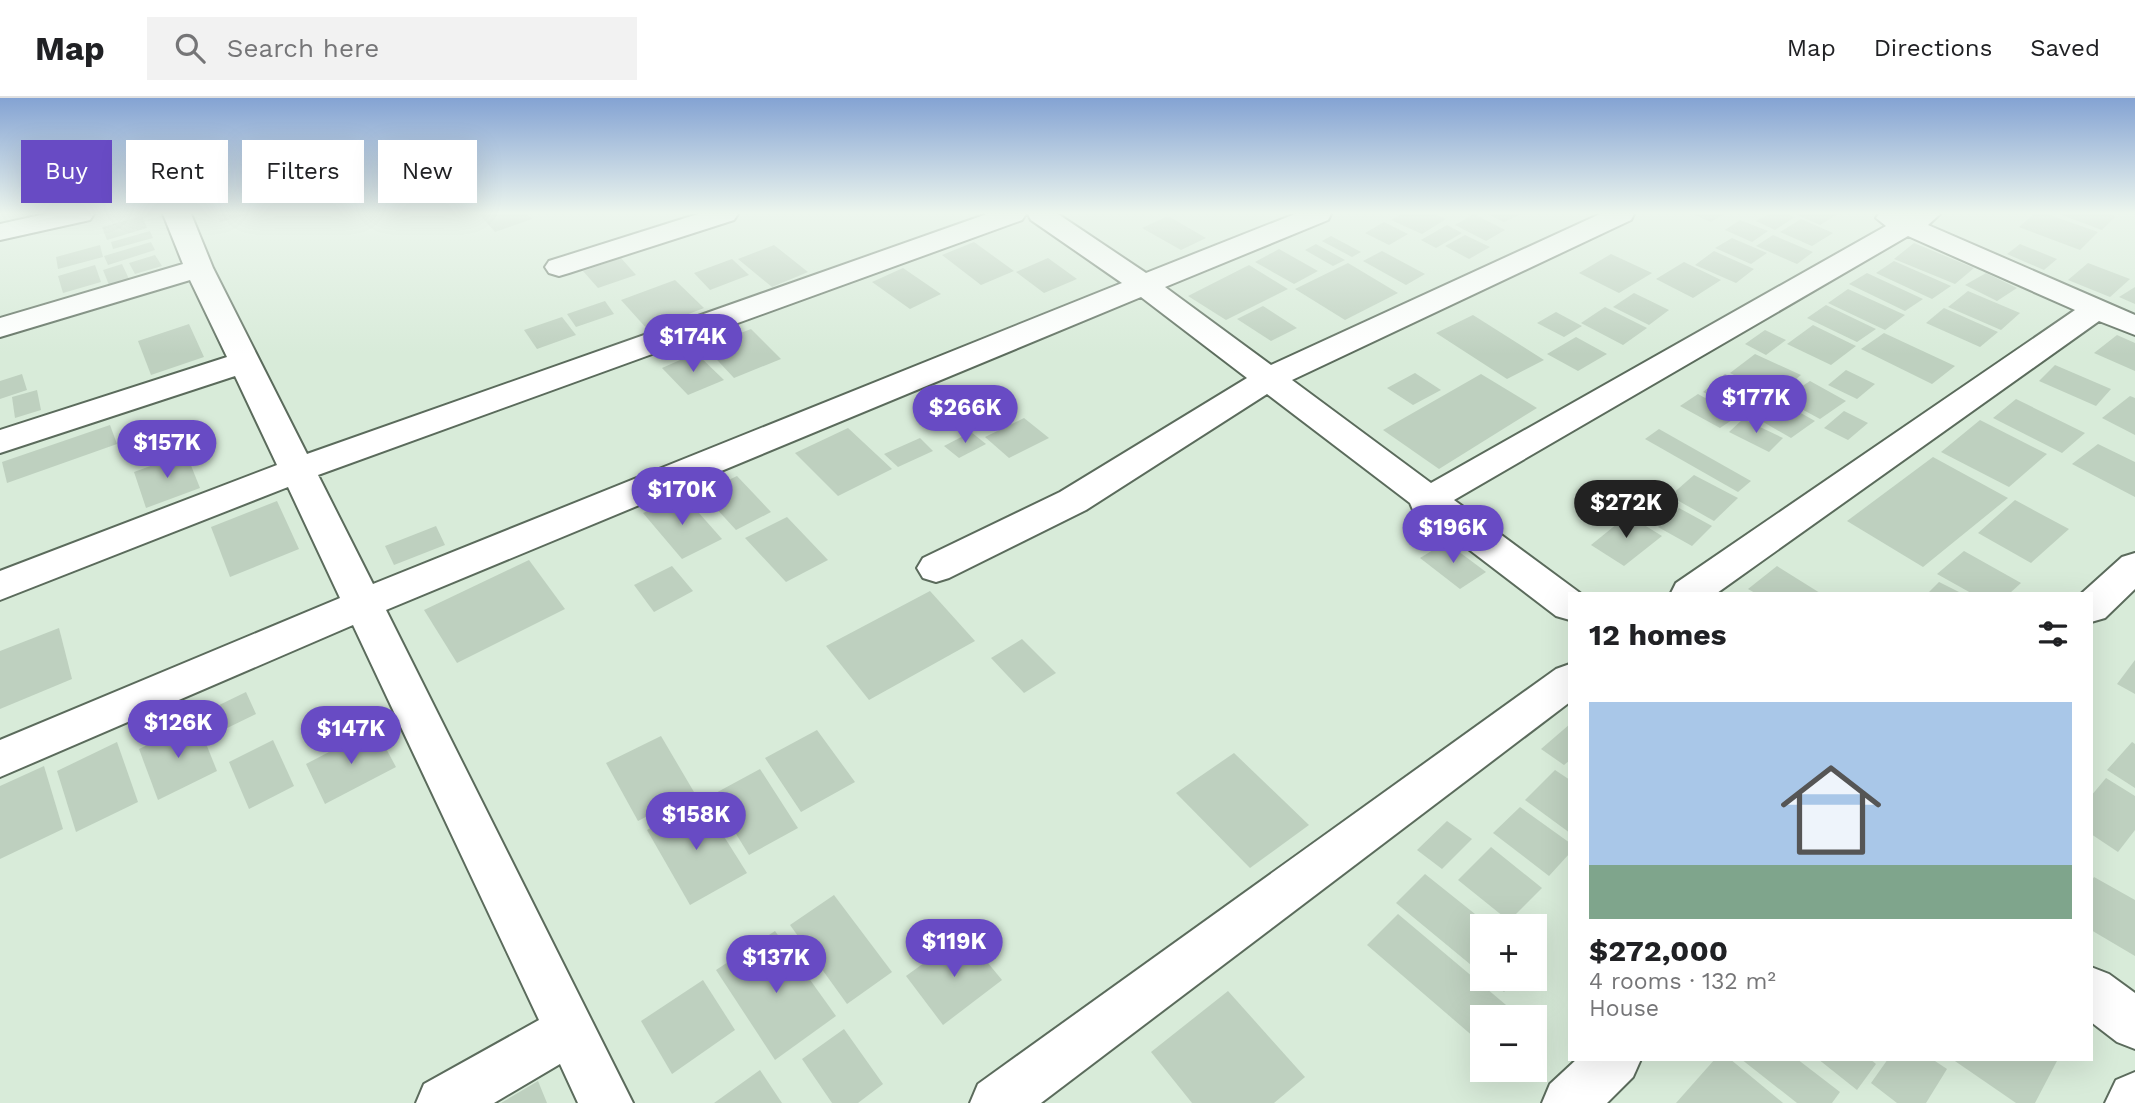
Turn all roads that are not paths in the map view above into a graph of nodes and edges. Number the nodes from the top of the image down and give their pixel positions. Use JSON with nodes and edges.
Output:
{"nodes":[{"id":1,"x":196,"y":261,"type":"edge"},
{"id":2,"x":578,"y":261,"type":"edge"},
{"id":3,"x":881,"y":261,"type":"edge"},
{"id":4,"x":1109,"y":261,"type":"edge"},
{"id":5,"x":1203,"y":261,"type":"edge"},
{"id":6,"x":1521,"y":261,"type":"edge"},
{"id":7,"x":1832,"y":261,"type":"edge"},
{"id":8,"x":1996,"y":261,"type":"edge"},
{"id":9,"x":559,"y":267,"type":"dead end"},
{"id":10,"x":199,"y":268,"type":"junction"},
{"id":11,"x":1144,"y":285,"type":"junction"},
{"id":12,"x":2097,"y":309,"type":"junction"},
{"id":13,"x":2135,"y":326,"type":"edge"},
{"id":14,"x":0,"y":328,"type":"edge"},
{"id":15,"x":245,"y":362,"type":"junction"},
{"id":16,"x":1266,"y":380,"type":"junction"},
{"id":17,"x":0,"y":442,"type":"edge"},
{"id":18,"x":297,"y":470,"type":"junction"},
{"id":19,"x":1426,"y":500,"type":"junction"},
{"id":20,"x":2135,"y":567,"type":"edge"},
{"id":21,"x":936,"y":568,"type":"dead end"},
{"id":22,"x":0,"y":586,"type":"edge"},
{"id":23,"x":1691,"y":592,"type":"edge"},
{"id":24,"x":363,"y":604,"type":"junction"},
{"id":25,"x":1568,"y":605,"type":"edge"},
{"id":26,"x":2093,"y":606,"type":"edge"},
{"id":27,"x":1568,"y":681,"type":"edge"},
{"id":28,"x":0,"y":760,"type":"edge"},
{"id":29,"x":2093,"y":992,"type":"edge"},
{"id":30,"x":2135,"y":1024,"type":"edge"},
{"id":31,"x":570,"y":1030,"type":"junction"},
{"id":32,"x":1613,"y":1061,"type":"edge"},
{"id":33,"x":443,"y":1103,"type":"edge"},
{"id":34,"x":606,"y":1103,"type":"edge"},
{"id":35,"x":997,"y":1103,"type":"edge"},
{"id":36,"x":1569,"y":1103,"type":"edge"}],
"edges":[{"from":1,"to":10,"type":"street"},
{"from":2,"to":9,"type":"street"},
{"from":3,"to":18,"type":"street"},
{"from":4,"to":11,"type":"street"},
{"from":5,"to":11,"type":"street"},
{"from":6,"to":16,"type":"street"},
{"from":7,"to":19,"type":"street"},
{"from":8,"to":12,"type":"street"},
{"from":10,"to":14,"type":"street"},
{"from":10,"to":15,"type":"street"},
{"from":11,"to":16,"type":"street"},
{"from":11,"to":24,"type":"street"},
{"from":12,"to":13,"type":"street"},
{"from":12,"to":23,"type":"street"},
{"from":15,"to":17,"type":"street"},
{"from":15,"to":18,"type":"street"},
{"from":16,"to":19,"type":"street"},
{"from":16,"to":21,"type":"street"},
{"from":18,"to":22,"type":"street"},
{"from":18,"to":24,"type":"street"},
{"from":19,"to":25,"type":"street"},
{"from":20,"to":26,"type":"street"},
{"from":24,"to":28,"type":"street"},
{"from":24,"to":31,"type":"street"},
{"from":27,"to":35,"type":"street"},
{"from":29,"to":30,"type":"street"},
{"from":31,"to":33,"type":"street"},
{"from":31,"to":34,"type":"street"},
{"from":32,"to":36,"type":"street"}]}
